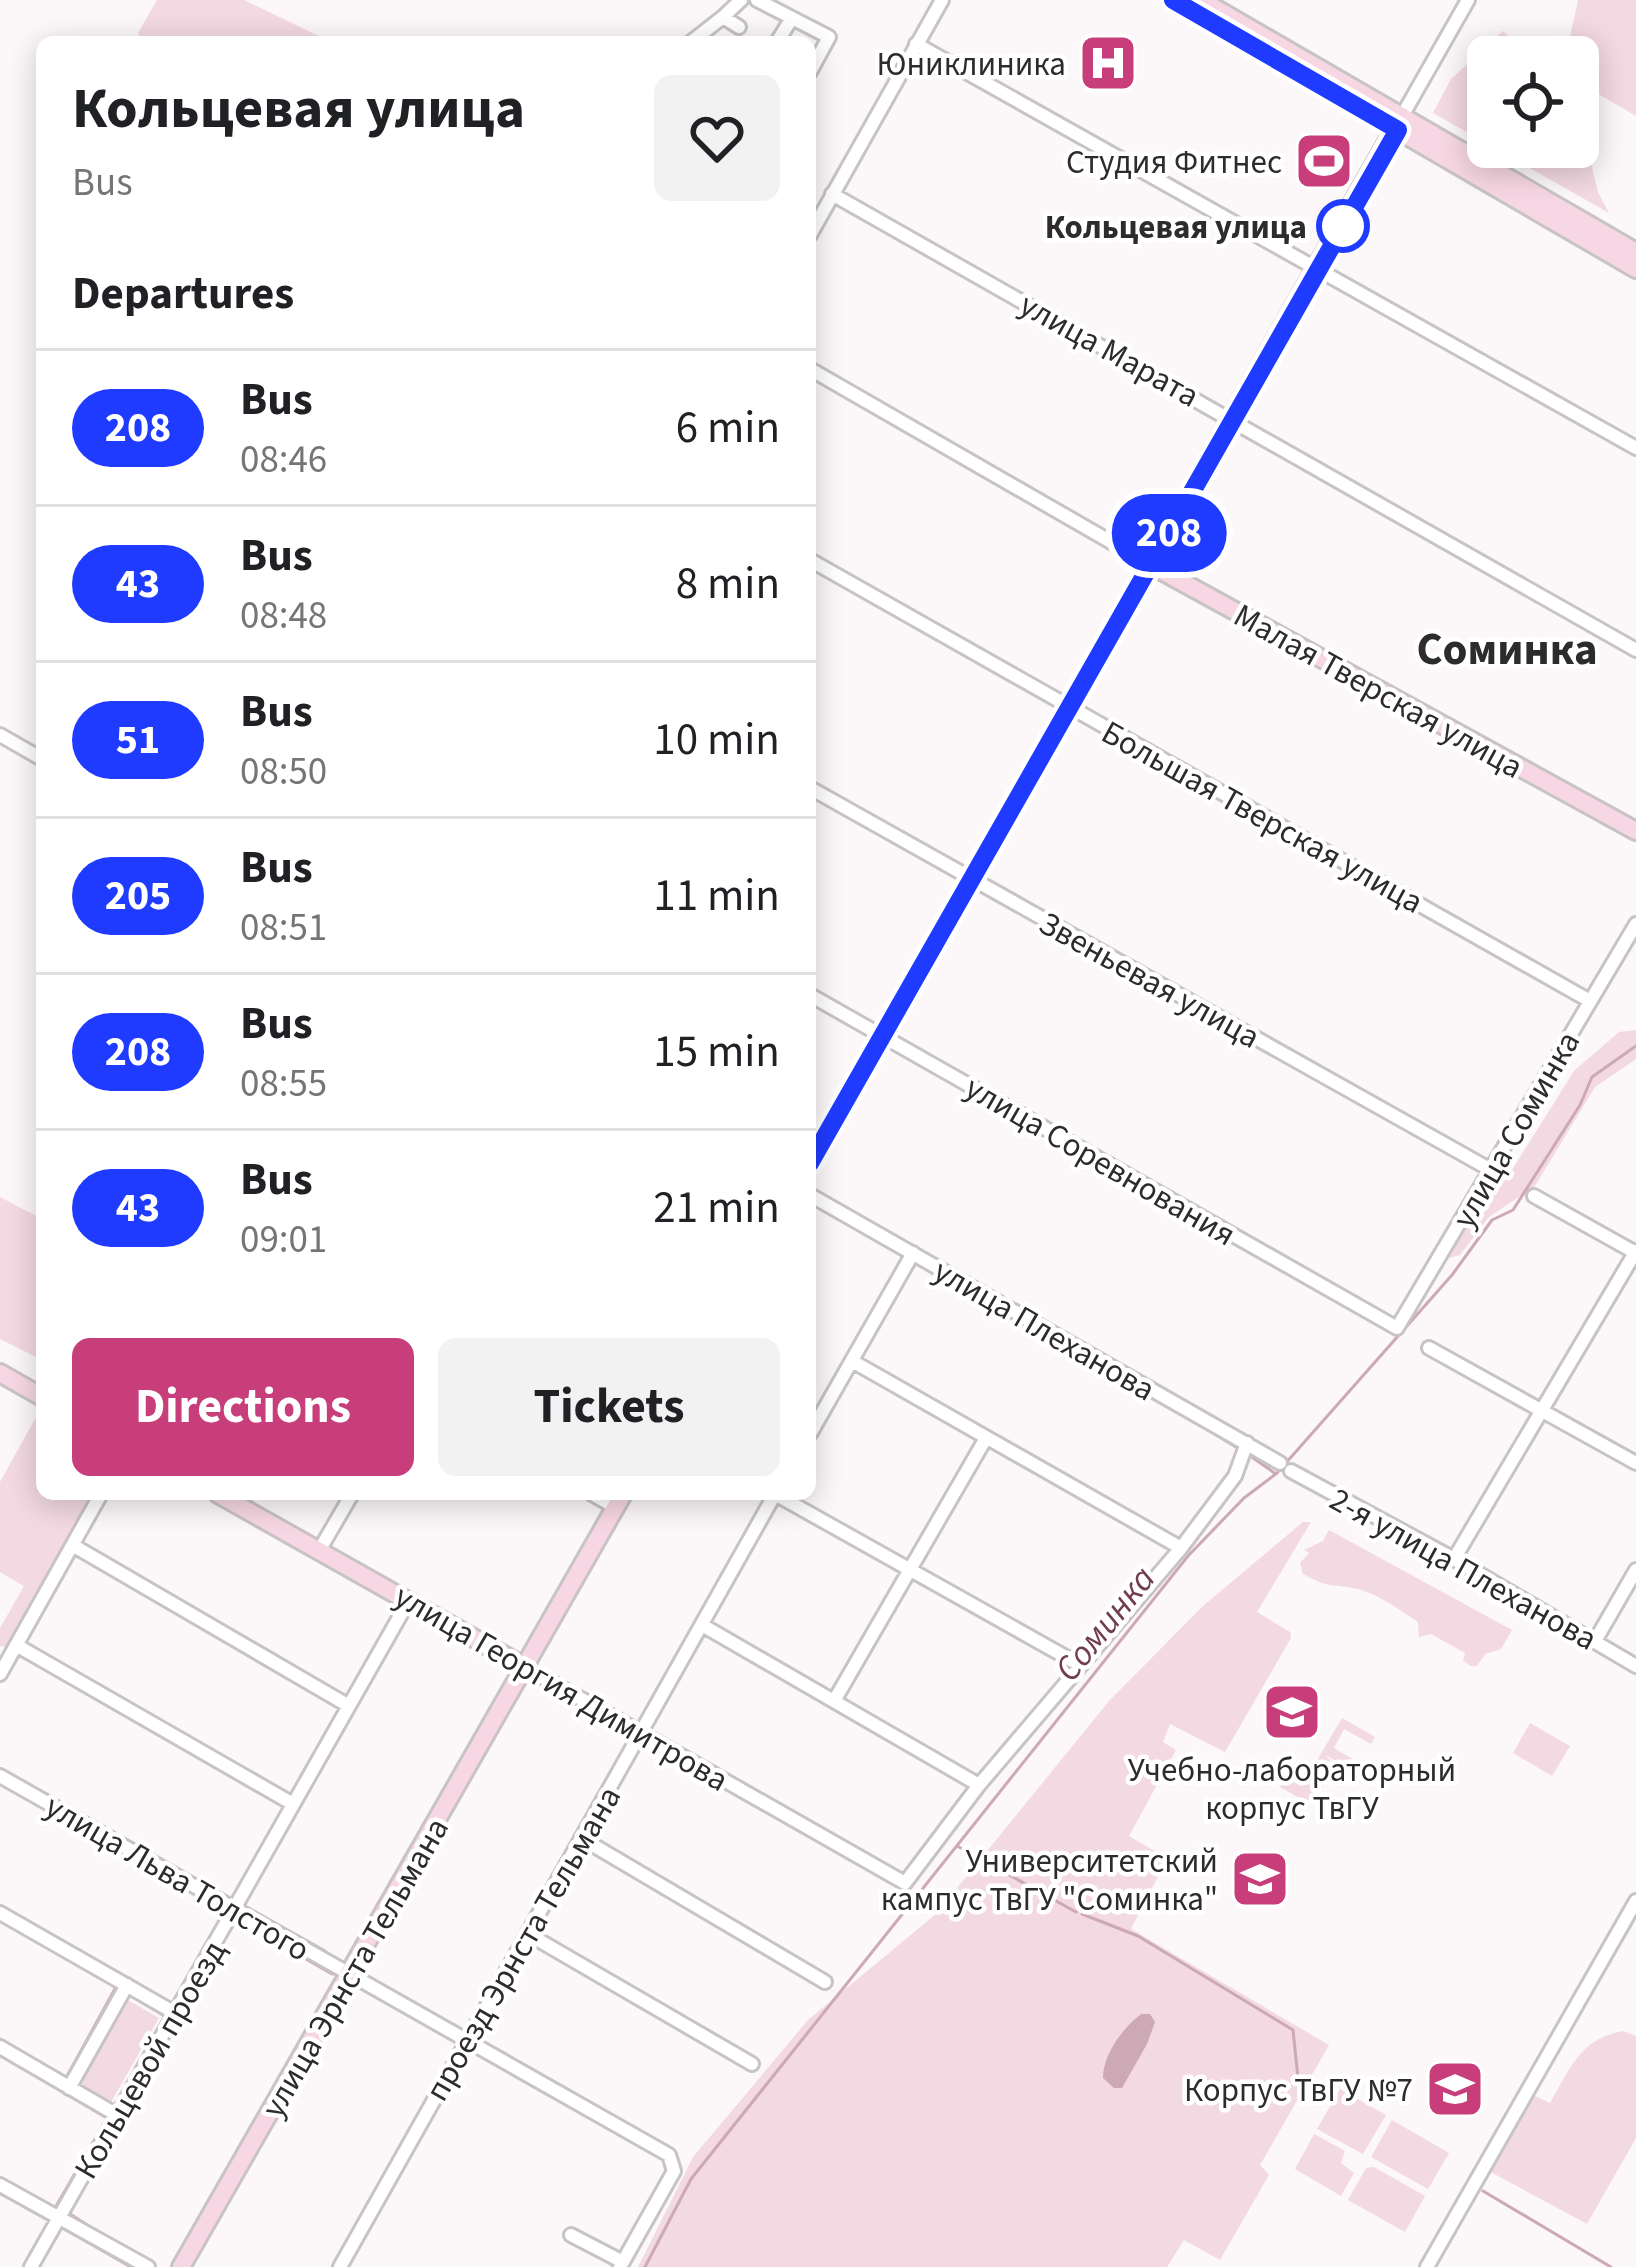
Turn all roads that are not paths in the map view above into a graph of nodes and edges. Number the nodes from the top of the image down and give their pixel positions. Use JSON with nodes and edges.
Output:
{"nodes":[{"id":1,"x":740,"y":0,"type":"edge"},
{"id":2,"x":757,"y":0,"type":"edge"},
{"id":3,"x":942,"y":0,"type":"edge"},
{"id":4,"x":1173,"y":0,"type":"edge"},
{"id":5,"x":1201,"y":0,"type":"edge"},
{"id":6,"x":1468,"y":0,"type":"edge"},
{"id":7,"x":723,"y":17,"type":"junction"},
{"id":8,"x":791,"y":18,"type":"junction"},
{"id":9,"x":739,"y":27,"type":"dead end"},
{"id":10,"x":704,"y":36,"type":"edge"},
{"id":11,"x":780,"y":36,"type":"edge"},
{"id":12,"x":916,"y":44,"type":"junction"},
{"id":13,"x":816,"y":61,"type":"edge"},
{"id":14,"x":1400,"y":123,"type":"junction"},
{"id":15,"x":832,"y":194,"type":"junction"},
{"id":16,"x":816,"y":224,"type":"edge"},
{"id":17,"x":1636,"y":252,"type":"edge"},
{"id":18,"x":1636,"y":269,"type":"edge"},
{"id":19,"x":1318,"y":271,"type":"junction"},
{"id":20,"x":816,"y":372,"type":"edge"},
{"id":21,"x":1234,"y":419,"type":"junction"},
{"id":22,"x":1636,"y":448,"type":"edge"},
{"id":23,"x":816,"y":563,"type":"edge"},
{"id":24,"x":1150,"y":565,"type":"junction"},
{"id":25,"x":1636,"y":650,"type":"edge"},
{"id":26,"x":1069,"y":707,"type":"junction"},
{"id":27,"x":0,"y":735,"type":"edge"},
{"id":28,"x":36,"y":756,"type":"edge"},
{"id":29,"x":816,"y":791,"type":"edge"},
{"id":30,"x":1636,"y":832,"type":"edge"},
{"id":31,"x":973,"y":880,"type":"junction"},
{"id":32,"x":1636,"y":924,"type":"edge"},
{"id":33,"x":816,"y":998,"type":"edge"},
{"id":34,"x":1590,"y":1001,"type":"junction"},
{"id":35,"x":882,"y":1036,"type":"junction"},
{"id":36,"x":816,"y":1152,"type":"edge"},
{"id":37,"x":1491,"y":1170,"type":"junction"},
{"id":38,"x":1534,"y":1196,"type":"dead end"},
{"id":39,"x":816,"y":1198,"type":"edge"},
{"id":40,"x":1636,"y":1252,"type":"edge"},
{"id":41,"x":913,"y":1253,"type":"junction"},
{"id":42,"x":1391,"y":1324,"type":"joint"},
{"id":43,"x":1429,"y":1348,"type":"dead end"},
{"id":44,"x":852,"y":1361,"type":"junction"},
{"id":45,"x":0,"y":1373,"type":"edge"},
{"id":46,"x":36,"y":1394,"type":"edge"},
{"id":47,"x":1542,"y":1411,"type":"junction"},
{"id":48,"x":816,"y":1424,"type":"edge"},
{"id":49,"x":986,"y":1438,"type":"junction"},
{"id":50,"x":1247,"y":1443,"type":"junction"},
{"id":51,"x":1636,"y":1463,"type":"edge"},
{"id":52,"x":1286,"y":1467,"type":"joint"},
{"id":53,"x":98,"y":1500,"type":"edge"},
{"id":54,"x":229,"y":1500,"type":"edge"},
{"id":55,"x":349,"y":1500,"type":"edge"},
{"id":56,"x":772,"y":1500,"type":"edge"},
{"id":57,"x":786,"y":1500,"type":"edge"},
{"id":58,"x":619,"y":1501,"type":"edge"},
{"id":59,"x":74,"y":1546,"type":"junction"},
{"id":60,"x":1181,"y":1548,"type":"junction"},
{"id":61,"x":320,"y":1549,"type":"junction"},
{"id":62,"x":1454,"y":1559,"type":"junction"},
{"id":63,"x":910,"y":1570,"type":"junction"},
{"id":64,"x":1636,"y":1570,"type":"edge"},
{"id":65,"x":409,"y":1600,"type":"junction"},
{"id":66,"x":702,"y":1625,"type":"junction"},
{"id":67,"x":1595,"y":1641,"type":"junction"},
{"id":68,"x":16,"y":1645,"type":"junction"},
{"id":69,"x":1080,"y":1665,"type":"junction"},
{"id":70,"x":1636,"y":1666,"type":"edge"},
{"id":71,"x":525,"y":1667,"type":"junction"},
{"id":72,"x":0,"y":1674,"type":"edge"},
{"id":73,"x":834,"y":1701,"type":"junction"},
{"id":74,"x":349,"y":1706,"type":"junction"},
{"id":75,"x":642,"y":1733,"type":"junction"},
{"id":76,"x":0,"y":1776,"type":"edge"},
{"id":77,"x":979,"y":1785,"type":"junction"},
{"id":78,"x":293,"y":1804,"type":"junction"},
{"id":79,"x":581,"y":1838,"type":"junction"},
{"id":80,"x":1636,"y":1901,"type":"edge"},
{"id":81,"x":235,"y":1907,"type":"junction"},
{"id":82,"x":0,"y":1913,"type":"edge"},
{"id":83,"x":528,"y":1934,"type":"junction"},
{"id":84,"x":350,"y":1976,"type":"junction"},
{"id":85,"x":825,"y":1982,"type":"dead end"},
{"id":86,"x":127,"y":1985,"type":"junction"},
{"id":87,"x":175,"y":2013,"type":"junction"},
{"id":88,"x":467,"y":2041,"type":"junction"},
{"id":89,"x":0,"y":2047,"type":"edge"},
{"id":90,"x":752,"y":2064,"type":"dead end"},
{"id":91,"x":69,"y":2087,"type":"junction"},
{"id":92,"x":117,"y":2115,"type":"junction"},
{"id":93,"x":0,"y":2185,"type":"edge"},
{"id":94,"x":59,"y":2218,"type":"junction"},
{"id":95,"x":571,"y":2235,"type":"dead end"},
{"id":96,"x":622,"y":2264,"type":"edge"},
{"id":97,"x":31,"y":2267,"type":"edge"},
{"id":98,"x":148,"y":2267,"type":"edge"},
{"id":99,"x":182,"y":2267,"type":"edge"},
{"id":100,"x":340,"y":2267,"type":"edge"},
{"id":101,"x":1427,"y":2267,"type":"edge"}],
"edges":[{"from":1,"to":7,"type":"street"},
{"from":2,"to":8,"type":"street"},
{"from":3,"to":12,"type":"street"},
{"from":4,"to":14,"type":"main road"},
{"from":5,"to":14,"type":"main road"},
{"from":6,"to":14,"type":"street"},
{"from":7,"to":9,"type":"street"},
{"from":7,"to":10,"type":"street"},
{"from":8,"to":11,"type":"street"},
{"from":8,"to":13,"type":"street"},
{"from":12,"to":15,"type":"street"},
{"from":12,"to":19,"type":"street"},
{"from":14,"to":17,"type":"main road"},
{"from":14,"to":18,"type":"main road"},
{"from":14,"to":19,"type":"main road"},
{"from":15,"to":16,"type":"street"},
{"from":15,"to":21,"type":"street","name":"улица Марата"},
{"from":19,"to":21,"type":"main road"},
{"from":19,"to":22,"type":"street"},
{"from":20,"to":24,"type":"street","name":"Малая Тверская улица"},
{"from":21,"to":24,"type":"main road"},
{"from":21,"to":25,"type":"street","name":"улица Марата"},
{"from":23,"to":26,"type":"street","name":"Большая Тверская улица"},
{"from":24,"to":26,"type":"main road"},
{"from":24,"to":30,"type":"main road","name":"Малая Тверская улица"},
{"from":26,"to":31,"type":"main road"},
{"from":26,"to":34,"type":"street","name":"Большая Тверская улица"},
{"from":27,"to":28,"type":"street"},
{"from":29,"to":31,"type":"street","name":"Звеньевая улица"},
{"from":31,"to":35,"type":"main road"},
{"from":31,"to":37,"type":"street","name":"Звеньевая улица"},
{"from":32,"to":34,"type":"street","name":"улица Соминка"},
{"from":33,"to":35,"type":"street","name":"улица Соревнования"},
{"from":34,"to":37,"type":"street","name":"улица Соминка"},
{"from":35,"to":36,"type":"main road"},
{"from":35,"to":42,"type":"street","name":"улица Соревнования"},
{"from":37,"to":42,"type":"street","name":"улица Соминка"},
{"from":38,"to":40,"type":"street"},
{"from":39,"to":41,"type":"street","name":"улица Плеханова"},
{"from":40,"to":47,"type":"street"},
{"from":41,"to":44,"type":"street"},
{"from":41,"to":50,"type":"street","name":"улица Плеханова"},
{"from":43,"to":47,"type":"street"},
{"from":44,"to":48,"type":"street"},
{"from":44,"to":49,"type":"street"},
{"from":45,"to":46,"type":"main road"},
{"from":47,"to":51,"type":"street"},
{"from":47,"to":62,"type":"street"},
{"from":49,"to":60,"type":"street"},
{"from":49,"to":63,"type":"street"},
{"from":50,"to":52,"type":"street","name":"улица Плеханова"},
{"from":50,"to":60,"type":"street"},
{"from":52,"to":62,"type":"street","name":"2-я улица Плеханова"},
{"from":53,"to":59,"type":"street"},
{"from":54,"to":61,"type":"main road","name":"улица Георгия Димитрова"},
{"from":55,"to":61,"type":"street"},
{"from":56,"to":66,"type":"street","name":"проезд Эрнста Тельмана"},
{"from":57,"to":63,"type":"street"},
{"from":58,"to":71,"type":"main road"},
{"from":59,"to":68,"type":"street"},
{"from":59,"to":74,"type":"street"},
{"from":60,"to":69,"type":"street"},
{"from":61,"to":65,"type":"main road","name":"улица Георгия Димитрова"},
{"from":62,"to":67,"type":"street","name":"2-я улица Плеханова"},
{"from":63,"to":69,"type":"street"},
{"from":63,"to":73,"type":"street"},
{"from":64,"to":67,"type":"street"},
{"from":65,"to":71,"type":"main road","name":"улица Георгия Димитрова"},
{"from":65,"to":74,"type":"street","name":"Кольцевой проезд"},
{"from":66,"to":73,"type":"street"},
{"from":66,"to":75,"type":"street","name":"проезд Эрнста Тельмана"},
{"from":67,"to":70,"type":"street","name":"2-я улица Плеханова"},
{"from":68,"to":72,"type":"street"},
{"from":68,"to":78,"type":"street"},
{"from":69,"to":77,"type":"street"},
{"from":71,"to":75,"type":"street","name":"улица Георгия Димитрова"},
{"from":71,"to":84,"type":"main road","name":"улица Эрнста Тельмана"},
{"from":73,"to":77,"type":"street"},
{"from":74,"to":78,"type":"street","name":"Кольцевой проезд"},
{"from":75,"to":77,"type":"street","name":"улица Георгия Димитрова"},
{"from":75,"to":79,"type":"street","name":"проезд Эрнста Тельмана"},
{"from":76,"to":81,"type":"street","name":"улица Льва Толстого"},
{"from":78,"to":81,"type":"street","name":"Кольцевой проезд"},
{"from":79,"to":83,"type":"street","name":"проезд Эрнста Тельмана"},
{"from":79,"to":85,"type":"street"},
{"from":80,"to":101,"type":"street"},
{"from":81,"to":84,"type":"street","name":"улица Льва Толстого"},
{"from":81,"to":87,"type":"street","name":"Кольцевой проезд"},
{"from":82,"to":86,"type":"street"},
{"from":83,"to":88,"type":"street","name":"проезд Эрнста Тельмана"},
{"from":83,"to":90,"type":"street"},
{"from":84,"to":88,"type":"street","name":"улица Льва Толстого"},
{"from":84,"to":99,"type":"main road","name":"улица Эрнста Тельмана"},
{"from":86,"to":87,"type":"street"},
{"from":86,"to":91,"type":"street"},
{"from":87,"to":92,"type":"street","name":"Кольцевой проезд"},
{"from":88,"to":96,"type":"street","name":"улица Льва Толстого"},
{"from":88,"to":100,"type":"street","name":"проезд Эрнста Тельмана"},
{"from":89,"to":91,"type":"street"},
{"from":91,"to":92,"type":"street"},
{"from":92,"to":94,"type":"street","name":"Кольцевой проезд"},
{"from":93,"to":94,"type":"street"},
{"from":94,"to":97,"type":"street","name":"Кольцевой проезд"},
{"from":94,"to":98,"type":"street"},
{"from":95,"to":96,"type":"street"}]}
